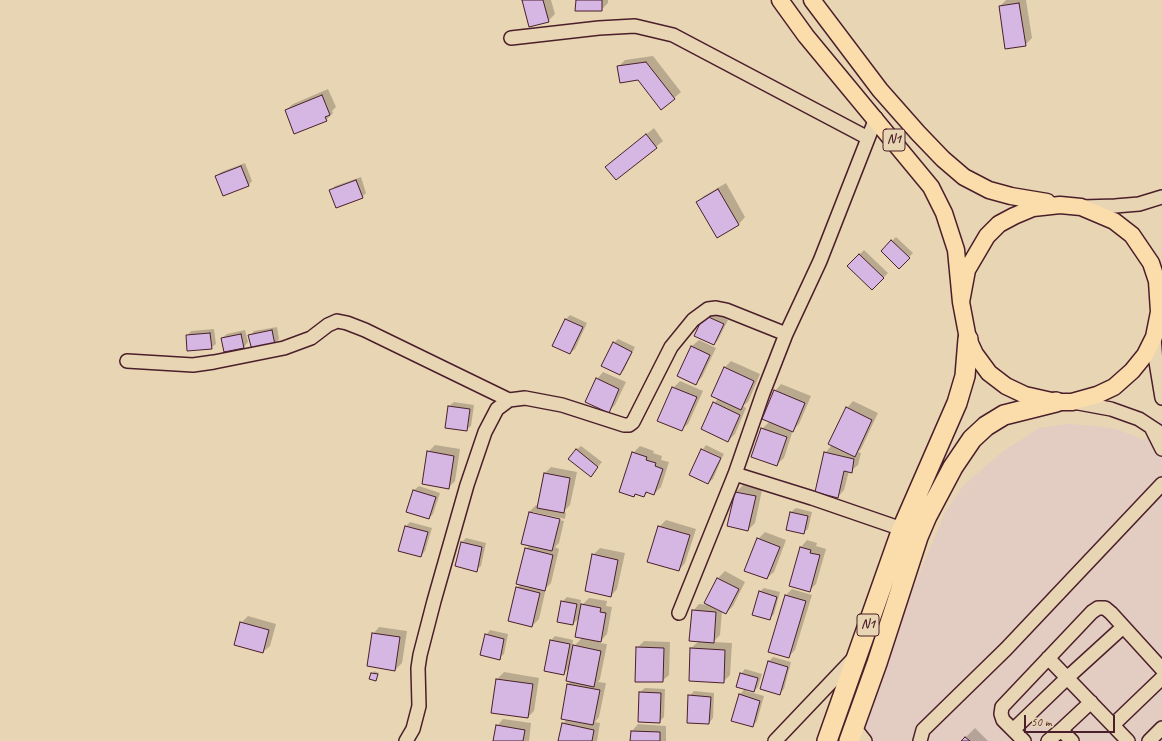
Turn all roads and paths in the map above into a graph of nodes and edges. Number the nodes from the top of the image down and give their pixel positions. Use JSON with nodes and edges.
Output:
{"nodes":[{"id":1,"x":780,"y":0,"type":"edge"},
{"id":2,"x":812,"y":0,"type":"edge"},
{"id":3,"x":511,"y":38,"type":"dead end"},
{"id":4,"x":876,"y":118,"type":"junction"},
{"id":5,"x":868,"y":138,"type":"junction"},
{"id":6,"x":1162,"y":197,"type":"edge"},
{"id":7,"x":1060,"y":204,"type":"junction"},
{"id":8,"x":1081,"y":207,"type":"junction"},
{"id":9,"x":961,"y":302,"type":"junction"},
{"id":10,"x":1161,"y":307,"type":"edge"},
{"id":11,"x":786,"y":334,"type":"junction"},
{"id":12,"x":1154,"y":337,"type":"junction"},
{"id":13,"x":968,"y":339,"type":"junction"},
{"id":14,"x":127,"y":361,"type":"dead end"},
{"id":15,"x":1162,"y":398,"type":"edge"},
{"id":16,"x":509,"y":400,"type":"junction"},
{"id":17,"x":1064,"y":402,"type":"junction"},
{"id":18,"x":1151,"y":427,"type":"junction"},
{"id":19,"x":1162,"y":434,"type":"edge"},
{"id":20,"x":1162,"y":449,"type":"edge"},
{"id":21,"x":736,"y":474,"type":"junction"},
{"id":22,"x":1162,"y":474,"type":"edge"},
{"id":23,"x":1161,"y":486,"type":"edge"},
{"id":24,"x":902,"y":529,"type":"junction"},
{"id":25,"x":680,"y":614,"type":"dead end"},
{"id":26,"x":1123,"y":627,"type":"junction"},
{"id":27,"x":857,"y":655,"type":"junction"},
{"id":28,"x":1048,"y":658,"type":"junction"},
{"id":29,"x":1162,"y":669,"type":"edge"},
{"id":30,"x":1067,"y":678,"type":"junction"},
{"id":31,"x":1162,"y":678,"type":"edge"},
{"id":32,"x":1091,"y":702,"type":"junction"},
{"id":33,"x":1112,"y":725,"type":"junction"},
{"id":34,"x":1162,"y":728,"type":"edge"},
{"id":35,"x":1013,"y":730,"type":"junction"},
{"id":36,"x":1061,"y":730,"type":"junction"},
{"id":37,"x":856,"y":736,"type":"edge"},
{"id":38,"x":406,"y":741,"type":"edge"},
{"id":39,"x":775,"y":741,"type":"edge"},
{"id":40,"x":827,"y":741,"type":"edge"},
{"id":41,"x":920,"y":741,"type":"edge"},
{"id":42,"x":1024,"y":741,"type":"edge"},
{"id":43,"x":1048,"y":741,"type":"edge"},
{"id":44,"x":1072,"y":741,"type":"edge"},
{"id":45,"x":1128,"y":741,"type":"edge"},
{"id":46,"x":1148,"y":741,"type":"edge"}],
"edges":[{"from":1,"to":4,"type":"main road","number":"N1"},
{"from":2,"to":7,"type":"main road","number":"N1"},
{"from":3,"to":5,"type":"street"},
{"from":4,"to":5,"type":"street"},
{"from":4,"to":9,"type":"main road","number":"N1"},
{"from":5,"to":11,"type":"street"},
{"from":6,"to":8,"type":"street"},
{"from":7,"to":8,"type":"main road"},
{"from":7,"to":9,"type":"main road"},
{"from":8,"to":10,"type":"main road"},
{"from":9,"to":13,"type":"main road"},
{"from":10,"to":12,"type":"main road"},
{"from":11,"to":16,"type":"street"},
{"from":11,"to":21,"type":"street"},
{"from":12,"to":15,"type":"street"},
{"from":12,"to":17,"type":"main road"},
{"from":13,"to":17,"type":"main road"},
{"from":13,"to":24,"type":"highway","number":"N1"},
{"from":14,"to":16,"type":"street"},
{"from":16,"to":38,"type":"street"},
{"from":17,"to":18,"type":"street"},
{"from":17,"to":37,"type":"highway","number":"N1"},
{"from":18,"to":19,"type":"street"},
{"from":18,"to":20,"type":"street"},
{"from":21,"to":24,"type":"street"},
{"from":21,"to":25,"type":"street"},
{"from":22,"to":23,"type":"street"},
{"from":23,"to":41,"type":"street"},
{"from":24,"to":27,"type":"highway","number":"N1"},
{"from":26,"to":28,"type":"street"},
{"from":26,"to":29,"type":"street"},
{"from":26,"to":30,"type":"street"},
{"from":27,"to":39,"type":"street"},
{"from":27,"to":40,"type":"highway","number":"N1"},
{"from":28,"to":30,"type":"street"},
{"from":28,"to":35,"type":"street"},
{"from":30,"to":32,"type":"street"},
{"from":30,"to":35,"type":"street"},
{"from":31,"to":33,"type":"street"},
{"from":32,"to":33,"type":"street"},
{"from":32,"to":36,"type":"street"},
{"from":33,"to":45,"type":"street"},
{"from":34,"to":46,"type":"street"},
{"from":35,"to":42,"type":"street"},
{"from":36,"to":43,"type":"street"},
{"from":36,"to":44,"type":"street"}]}
